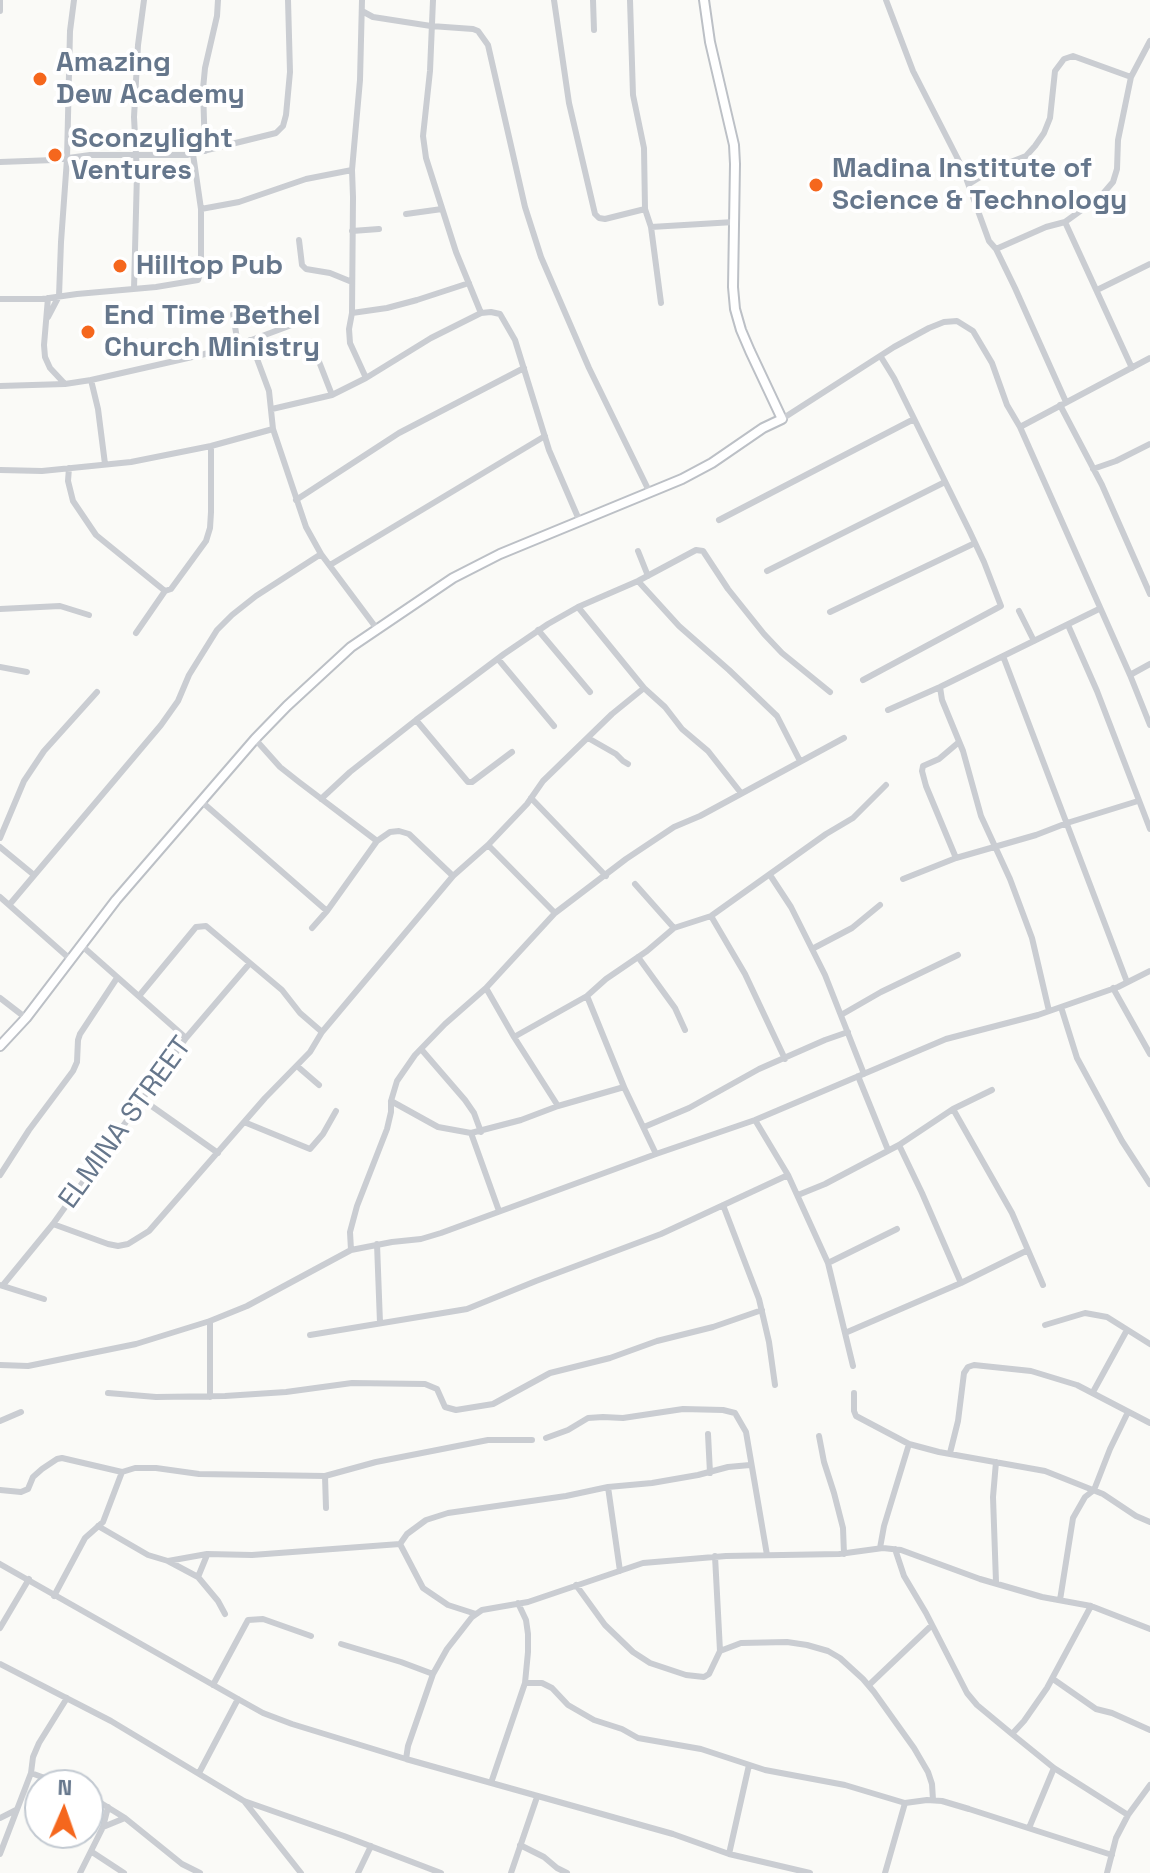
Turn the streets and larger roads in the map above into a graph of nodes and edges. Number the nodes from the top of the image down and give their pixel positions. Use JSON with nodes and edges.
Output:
{"nodes":[{"id":1,"x":0,"y":0,"type":"edge"},
{"id":2,"x":74,"y":0,"type":"edge"},
{"id":3,"x":144,"y":0,"type":"edge"},
{"id":4,"x":218,"y":0,"type":"edge"},
{"id":5,"x":288,"y":0,"type":"edge"},
{"id":6,"x":362,"y":0,"type":"edge"},
{"id":7,"x":433,"y":0,"type":"edge"},
{"id":8,"x":554,"y":0,"type":"edge"},
{"id":9,"x":593,"y":0,"type":"edge"},
{"id":10,"x":630,"y":0,"type":"edge"},
{"id":11,"x":704,"y":0,"type":"edge"},
{"id":12,"x":886,"y":0,"type":"edge"},
{"id":13,"x":0,"y":11,"type":"edge"},
{"id":14,"x":362,"y":11,"type":"junction"},
{"id":15,"x":373,"y":17,"type":"junction"},
{"id":16,"x":431,"y":26,"type":"junction"},
{"id":17,"x":594,"y":30,"type":"dead end"},
{"id":18,"x":361,"y":31,"type":"junction"},
{"id":19,"x":1150,"y":41,"type":"edge"},
{"id":20,"x":1140,"y":58,"type":"junction"},
{"id":21,"x":1150,"y":60,"type":"edge"},
{"id":22,"x":1131,"y":77,"type":"junction"},
{"id":23,"x":205,"y":151,"type":"junction"},
{"id":24,"x":193,"y":154,"type":"junction"},
{"id":25,"x":137,"y":155,"type":"junction"},
{"id":26,"x":67,"y":159,"type":"junction"},
{"id":27,"x":0,"y":162,"type":"edge"},
{"id":28,"x":352,"y":170,"type":"junction"},
{"id":29,"x":969,"y":184,"type":"junction"},
{"id":30,"x":201,"y":209,"type":"junction"},
{"id":31,"x":442,"y":209,"type":"junction"},
{"id":32,"x":645,"y":209,"type":"junction"},
{"id":33,"x":406,"y":214,"type":"dead end"},
{"id":34,"x":734,"y":222,"type":"junction"},
{"id":35,"x":1065,"y":222,"type":"junction"},
{"id":36,"x":651,"y":227,"type":"junction"},
{"id":37,"x":379,"y":229,"type":"dead end"},
{"id":38,"x":352,"y":231,"type":"junction"},
{"id":39,"x":299,"y":240,"type":"dead end"},
{"id":40,"x":996,"y":249,"type":"junction"},
{"id":41,"x":1150,"y":264,"type":"edge"},
{"id":42,"x":352,"y":282,"type":"junction"},
{"id":43,"x":469,"y":283,"type":"junction"},
{"id":44,"x":134,"y":289,"type":"junction"},
{"id":45,"x":1097,"y":290,"type":"junction"},
{"id":46,"x":59,"y":296,"type":"junction"},
{"id":47,"x":48,"y":298,"type":"junction"},
{"id":48,"x":0,"y":299,"type":"edge"},
{"id":49,"x":661,"y":303,"type":"dead end"},
{"id":50,"x":248,"y":307,"type":"dead end"},
{"id":51,"x":352,"y":313,"type":"junction"},
{"id":52,"x":481,"y":313,"type":"junction"},
{"id":53,"x":47,"y":318,"type":"junction"},
{"id":54,"x":297,"y":323,"type":"dead end"},
{"id":55,"x":250,"y":340,"type":"junction"},
{"id":56,"x":238,"y":345,"type":"junction"},
{"id":57,"x":881,"y":357,"type":"junction"},
{"id":58,"x":1150,"y":358,"type":"edge"},
{"id":59,"x":318,"y":359,"type":"dead end"},
{"id":60,"x":524,"y":368,"type":"junction"},
{"id":61,"x":1132,"y":368,"type":"junction"},
{"id":62,"x":366,"y":378,"type":"junction"},
{"id":63,"x":91,"y":380,"type":"junction"},
{"id":64,"x":65,"y":384,"type":"junction"},
{"id":65,"x":0,"y":386,"type":"edge"},
{"id":66,"x":332,"y":395,"type":"junction"},
{"id":67,"x":1063,"y":404,"type":"junction"},
{"id":68,"x":272,"y":409,"type":"junction"},
{"id":69,"x":782,"y":419,"type":"junction"},
{"id":70,"x":914,"y":419,"type":"junction"},
{"id":71,"x":1020,"y":427,"type":"junction"},
{"id":72,"x":273,"y":429,"type":"junction"},
{"id":73,"x":545,"y":436,"type":"junction"},
{"id":74,"x":1150,"y":444,"type":"edge"},
{"id":75,"x":211,"y":446,"type":"junction"},
{"id":76,"x":105,"y":464,"type":"junction"},
{"id":77,"x":69,"y":468,"type":"junction"},
{"id":78,"x":1093,"y":469,"type":"junction"},
{"id":79,"x":0,"y":470,"type":"edge"},
{"id":80,"x":945,"y":482,"type":"junction"},
{"id":81,"x":650,"y":493,"type":"junction"},
{"id":82,"x":296,"y":500,"type":"junction"},
{"id":83,"x":719,"y":520,"type":"dead end"},
{"id":84,"x":580,"y":522,"type":"junction"},
{"id":85,"x":975,"y":543,"type":"junction"},
{"id":86,"x":638,"y":551,"type":"dead end"},
{"id":87,"x":321,"y":554,"type":"junction"},
{"id":88,"x":330,"y":565,"type":"junction"},
{"id":89,"x":767,"y":571,"type":"dead end"},
{"id":90,"x":648,"y":576,"type":"junction"},
{"id":91,"x":638,"y":581,"type":"junction"},
{"id":92,"x":1148,"y":582,"type":"edge"},
{"id":93,"x":165,"y":591,"type":"junction"},
{"id":94,"x":1150,"y":594,"type":"edge"},
{"id":95,"x":578,"y":607,"type":"junction"},
{"id":96,"x":0,"y":609,"type":"edge"},
{"id":97,"x":1099,"y":609,"type":"junction"},
{"id":98,"x":1019,"y":611,"type":"dead end"},
{"id":99,"x":830,"y":612,"type":"dead end"},
{"id":100,"x":89,"y":615,"type":"dead end"},
{"id":101,"x":1068,"y":625,"type":"junction"},
{"id":102,"x":377,"y":629,"type":"junction"},
{"id":103,"x":538,"y":630,"type":"junction"},
{"id":104,"x":136,"y":633,"type":"dead end"},
{"id":105,"x":1034,"y":641,"type":"junction"},
{"id":106,"x":1003,"y":656,"type":"junction"},
{"id":107,"x":498,"y":659,"type":"junction"},
{"id":108,"x":1150,"y":664,"type":"edge"},
{"id":109,"x":0,"y":667,"type":"edge"},
{"id":110,"x":27,"y":672,"type":"dead end"},
{"id":111,"x":1130,"y":675,"type":"junction"},
{"id":112,"x":863,"y":680,"type":"dead end"},
{"id":113,"x":940,"y":687,"type":"junction"},
{"id":114,"x":644,"y":688,"type":"junction"},
{"id":115,"x":97,"y":692,"type":"dead end"},
{"id":116,"x":590,"y":692,"type":"dead end"},
{"id":117,"x":830,"y":692,"type":"dead end"},
{"id":118,"x":888,"y":710,"type":"dead end"},
{"id":119,"x":416,"y":720,"type":"junction"},
{"id":120,"x":1150,"y":725,"type":"edge"},
{"id":121,"x":554,"y":726,"type":"dead end"},
{"id":122,"x":588,"y":738,"type":"junction"},
{"id":123,"x":844,"y":738,"type":"dead end"},
{"id":124,"x":255,"y":739,"type":"junction"},
{"id":125,"x":959,"y":742,"type":"junction"},
{"id":126,"x":512,"y":752,"type":"dead end"},
{"id":127,"x":800,"y":761,"type":"junction"},
{"id":128,"x":628,"y":764,"type":"dead end"},
{"id":129,"x":886,"y":785,"type":"dead end"},
{"id":130,"x":741,"y":793,"type":"junction"},
{"id":131,"x":531,"y":798,"type":"junction"},
{"id":132,"x":321,"y":799,"type":"junction"},
{"id":133,"x":1138,"y":801,"type":"junction"},
{"id":134,"x":202,"y":802,"type":"junction"},
{"id":135,"x":1067,"y":823,"type":"junction"},
{"id":136,"x":1150,"y":829,"type":"edge"},
{"id":137,"x":0,"y":838,"type":"edge"},
{"id":138,"x":377,"y":841,"type":"junction"},
{"id":139,"x":488,"y":845,"type":"junction"},
{"id":140,"x":0,"y":847,"type":"edge"},
{"id":141,"x":994,"y":847,"type":"junction"},
{"id":142,"x":956,"y":858,"type":"junction"},
{"id":143,"x":34,"y":875,"type":"junction"},
{"id":144,"x":770,"y":875,"type":"junction"},
{"id":145,"x":453,"y":876,"type":"junction"},
{"id":146,"x":606,"y":876,"type":"junction"},
{"id":147,"x":903,"y":879,"type":"dead end"},
{"id":148,"x":635,"y":884,"type":"dead end"},
{"id":149,"x":0,"y":897,"type":"edge"},
{"id":150,"x":10,"y":904,"type":"junction"},
{"id":151,"x":880,"y":905,"type":"dead end"},
{"id":152,"x":327,"y":911,"type":"junction"},
{"id":153,"x":555,"y":913,"type":"junction"},
{"id":154,"x":711,"y":916,"type":"junction"},
{"id":155,"x":312,"y":928,"type":"dead end"},
{"id":156,"x":674,"y":928,"type":"junction"},
{"id":157,"x":81,"y":945,"type":"junction"},
{"id":158,"x":812,"y":949,"type":"junction"},
{"id":159,"x":958,"y":955,"type":"dead end"},
{"id":160,"x":638,"y":957,"type":"junction"},
{"id":161,"x":70,"y":959,"type":"junction"},
{"id":162,"x":250,"y":963,"type":"junction"},
{"id":163,"x":1150,"y":971,"type":"edge"},
{"id":164,"x":117,"y":978,"type":"junction"},
{"id":165,"x":1127,"y":982,"type":"junction"},
{"id":166,"x":486,"y":988,"type":"junction"},
{"id":167,"x":1113,"y":988,"type":"junction"},
{"id":168,"x":139,"y":996,"type":"junction"},
{"id":169,"x":587,"y":996,"type":"junction"},
{"id":170,"x":0,"y":998,"type":"edge"},
{"id":171,"x":1061,"y":1007,"type":"junction"},
{"id":172,"x":1049,"y":1011,"type":"junction"},
{"id":173,"x":841,"y":1015,"type":"junction"},
{"id":174,"x":26,"y":1018,"type":"junction"},
{"id":175,"x":685,"y":1030,"type":"dead end"},
{"id":176,"x":322,"y":1032,"type":"junction"},
{"id":177,"x":848,"y":1032,"type":"junction"},
{"id":178,"x":514,"y":1037,"type":"junction"},
{"id":179,"x":186,"y":1038,"type":"junction"},
{"id":180,"x":1147,"y":1043,"type":"edge"},
{"id":181,"x":0,"y":1046,"type":"edge"},
{"id":182,"x":421,"y":1049,"type":"junction"},
{"id":183,"x":1150,"y":1054,"type":"edge"},
{"id":184,"x":785,"y":1059,"type":"junction"},
{"id":185,"x":297,"y":1066,"type":"junction"},
{"id":186,"x":861,"y":1075,"type":"junction"},
{"id":187,"x":319,"y":1085,"type":"dead end"},
{"id":188,"x":624,"y":1087,"type":"junction"},
{"id":189,"x":992,"y":1090,"type":"dead end"},
{"id":190,"x":143,"y":1100,"type":"junction"},
{"id":191,"x":391,"y":1101,"type":"junction"},
{"id":192,"x":558,"y":1106,"type":"junction"},
{"id":193,"x":953,"y":1109,"type":"junction"},
{"id":194,"x":336,"y":1111,"type":"dead end"},
{"id":195,"x":755,"y":1120,"type":"junction"},
{"id":196,"x":244,"y":1122,"type":"junction"},
{"id":197,"x":644,"y":1127,"type":"junction"},
{"id":198,"x":481,"y":1132,"type":"junction"},
{"id":199,"x":471,"y":1133,"type":"junction"},
{"id":200,"x":899,"y":1145,"type":"junction"},
{"id":201,"x":888,"y":1150,"type":"junction"},
{"id":202,"x":218,"y":1153,"type":"junction"},
{"id":203,"x":656,"y":1154,"type":"junction"},
{"id":204,"x":0,"y":1175,"type":"edge"},
{"id":205,"x":788,"y":1175,"type":"junction"},
{"id":206,"x":1150,"y":1184,"type":"edge"},
{"id":207,"x":798,"y":1195,"type":"junction"},
{"id":208,"x":723,"y":1205,"type":"junction"},
{"id":209,"x":499,"y":1211,"type":"junction"},
{"id":210,"x":53,"y":1224,"type":"junction"},
{"id":211,"x":897,"y":1229,"type":"dead end"},
{"id":212,"x":377,"y":1244,"type":"junction"},
{"id":213,"x":351,"y":1250,"type":"junction"},
{"id":214,"x":1028,"y":1250,"type":"junction"},
{"id":215,"x":828,"y":1263,"type":"junction"},
{"id":216,"x":961,"y":1283,"type":"junction"},
{"id":217,"x":2,"y":1285,"type":"edge"},
{"id":218,"x":1043,"y":1285,"type":"dead end"},
{"id":219,"x":44,"y":1299,"type":"dead end"},
{"id":220,"x":762,"y":1310,"type":"junction"},
{"id":221,"x":210,"y":1321,"type":"junction"},
{"id":222,"x":380,"y":1323,"type":"junction"},
{"id":223,"x":1045,"y":1325,"type":"dead end"},
{"id":224,"x":1127,"y":1330,"type":"junction"},
{"id":225,"x":845,"y":1333,"type":"junction"},
{"id":226,"x":310,"y":1335,"type":"dead end"},
{"id":227,"x":1150,"y":1344,"type":"edge"},
{"id":228,"x":0,"y":1365,"type":"edge"},
{"id":229,"x":853,"y":1366,"type":"dead end"},
{"id":230,"x":775,"y":1385,"type":"dead end"},
{"id":231,"x":1093,"y":1392,"type":"junction"},
{"id":232,"x":108,"y":1393,"type":"dead end"},
{"id":233,"x":854,"y":1393,"type":"dead end"},
{"id":234,"x":210,"y":1397,"type":"junction"},
{"id":235,"x":21,"y":1412,"type":"dead end"},
{"id":236,"x":1128,"y":1412,"type":"junction"},
{"id":237,"x":0,"y":1421,"type":"edge"},
{"id":238,"x":1150,"y":1423,"type":"edge"},
{"id":239,"x":708,"y":1434,"type":"dead end"},
{"id":240,"x":819,"y":1436,"type":"dead end"},
{"id":241,"x":546,"y":1438,"type":"dead end"},
{"id":242,"x":532,"y":1440,"type":"dead end"},
{"id":243,"x":909,"y":1444,"type":"junction"},
{"id":244,"x":950,"y":1453,"type":"junction"},
{"id":245,"x":996,"y":1462,"type":"junction"},
{"id":246,"x":750,"y":1465,"type":"junction"},
{"id":247,"x":122,"y":1472,"type":"junction"},
{"id":248,"x":710,"y":1473,"type":"junction"},
{"id":249,"x":325,"y":1476,"type":"junction"},
{"id":250,"x":608,"y":1487,"type":"junction"},
{"id":251,"x":0,"y":1490,"type":"edge"},
{"id":252,"x":1094,"y":1490,"type":"junction"},
{"id":253,"x":326,"y":1508,"type":"dead end"},
{"id":254,"x":1150,"y":1522,"type":"edge"},
{"id":255,"x":98,"y":1526,"type":"junction"},
{"id":256,"x":400,"y":1544,"type":"junction"},
{"id":257,"x":880,"y":1548,"type":"junction"},
{"id":258,"x":895,"y":1549,"type":"junction"},
{"id":259,"x":207,"y":1554,"type":"junction"},
{"id":260,"x":844,"y":1554,"type":"junction"},
{"id":261,"x":767,"y":1555,"type":"junction"},
{"id":262,"x":715,"y":1556,"type":"junction"},
{"id":263,"x":168,"y":1561,"type":"junction"},
{"id":264,"x":0,"y":1564,"type":"edge"},
{"id":265,"x":620,"y":1571,"type":"junction"},
{"id":266,"x":198,"y":1577,"type":"junction"},
{"id":267,"x":29,"y":1579,"type":"junction"},
{"id":268,"x":996,"y":1582,"type":"junction"},
{"id":269,"x":576,"y":1585,"type":"junction"},
{"id":270,"x":54,"y":1596,"type":"junction"},
{"id":271,"x":1060,"y":1600,"type":"junction"},
{"id":272,"x":518,"y":1603,"type":"junction"},
{"id":273,"x":1091,"y":1606,"type":"junction"},
{"id":274,"x":225,"y":1614,"type":"dead end"},
{"id":275,"x":476,"y":1614,"type":"junction"},
{"id":276,"x":932,"y":1625,"type":"junction"},
{"id":277,"x":0,"y":1628,"type":"edge"},
{"id":278,"x":1150,"y":1629,"type":"edge"},
{"id":279,"x":311,"y":1636,"type":"dead end"},
{"id":280,"x":341,"y":1644,"type":"dead end"},
{"id":281,"x":720,"y":1651,"type":"junction"},
{"id":282,"x":0,"y":1664,"type":"edge"},
{"id":283,"x":433,"y":1674,"type":"junction"},
{"id":284,"x":1053,"y":1679,"type":"junction"},
{"id":285,"x":525,"y":1683,"type":"junction"},
{"id":286,"x":213,"y":1685,"type":"junction"},
{"id":287,"x":869,"y":1685,"type":"junction"},
{"id":288,"x":67,"y":1698,"type":"junction"},
{"id":289,"x":238,"y":1699,"type":"junction"},
{"id":290,"x":1150,"y":1730,"type":"edge"},
{"id":291,"x":1012,"y":1734,"type":"junction"},
{"id":292,"x":406,"y":1759,"type":"junction"},
{"id":293,"x":749,"y":1765,"type":"junction"},
{"id":294,"x":1054,"y":1768,"type":"junction"},
{"id":295,"x":32,"y":1769,"type":"edge"},
{"id":296,"x":199,"y":1773,"type":"junction"},
{"id":297,"x":491,"y":1783,"type":"junction"},
{"id":298,"x":1150,"y":1785,"type":"edge"},
{"id":299,"x":24,"y":1790,"type":"edge"},
{"id":300,"x":537,"y":1797,"type":"junction"},
{"id":301,"x":933,"y":1800,"type":"junction"},
{"id":302,"x":244,"y":1801,"type":"junction"},
{"id":303,"x":905,"y":1803,"type":"junction"},
{"id":304,"x":104,"y":1805,"type":"edge"},
{"id":305,"x":108,"y":1807,"type":"junction"},
{"id":306,"x":16,"y":1810,"type":"junction"},
{"id":307,"x":1128,"y":1815,"type":"junction"},
{"id":308,"x":0,"y":1818,"type":"edge"},
{"id":309,"x":125,"y":1818,"type":"junction"},
{"id":310,"x":104,"y":1823,"type":"edge"},
{"id":311,"x":104,"y":1827,"type":"edge"},
{"id":312,"x":1029,"y":1828,"type":"junction"},
{"id":313,"x":520,"y":1845,"type":"junction"},
{"id":314,"x":371,"y":1846,"type":"junction"},
{"id":315,"x":93,"y":1849,"type":"edge"},
{"id":316,"x":92,"y":1852,"type":"junction"},
{"id":317,"x":0,"y":1854,"type":"edge"},
{"id":318,"x":729,"y":1854,"type":"junction"},
{"id":319,"x":1112,"y":1855,"type":"junction"},
{"id":320,"x":80,"y":1873,"type":"edge"},
{"id":321,"x":124,"y":1873,"type":"edge"},
{"id":322,"x":200,"y":1873,"type":"edge"},
{"id":323,"x":301,"y":1873,"type":"edge"},
{"id":324,"x":358,"y":1873,"type":"edge"},
{"id":325,"x":441,"y":1873,"type":"edge"},
{"id":326,"x":511,"y":1873,"type":"edge"},
{"id":327,"x":567,"y":1873,"type":"edge"},
{"id":328,"x":810,"y":1873,"type":"edge"},
{"id":329,"x":885,"y":1873,"type":"edge"},
{"id":330,"x":1107,"y":1873,"type":"edge"}],
"edges":[{"from":1,"to":13,"type":"street"},
{"from":2,"to":26,"type":"street"},
{"from":3,"to":25,"type":"street"},
{"from":4,"to":23,"type":"street"},
{"from":5,"to":23,"type":"street"},
{"from":6,"to":14,"type":"street"},
{"from":7,"to":16,"type":"street"},
{"from":8,"to":32,"type":"street"},
{"from":9,"to":17,"type":"street"},
{"from":10,"to":32,"type":"street"},
{"from":11,"to":34,"type":"street"},
{"from":12,"to":29,"type":"street"},
{"from":14,"to":15,"type":"street"},
{"from":14,"to":18,"type":"street"},
{"from":15,"to":16,"type":"street"},
{"from":15,"to":18,"type":"street"},
{"from":16,"to":31,"type":"street"},
{"from":16,"to":81,"type":"street"},
{"from":18,"to":28,"type":"street"},
{"from":19,"to":20,"type":"street"},
{"from":20,"to":21,"type":"street"},
{"from":20,"to":22,"type":"street"},
{"from":22,"to":29,"type":"street"},
{"from":22,"to":35,"type":"street"},
{"from":23,"to":24,"type":"street"},
{"from":24,"to":25,"type":"street"},
{"from":24,"to":30,"type":"street"},
{"from":25,"to":26,"type":"street"},
{"from":25,"to":44,"type":"street"},
{"from":26,"to":27,"type":"street"},
{"from":26,"to":46,"type":"street"},
{"from":28,"to":30,"type":"street"},
{"from":28,"to":38,"type":"street"},
{"from":29,"to":40,"type":"street"},
{"from":30,"to":44,"type":"street"},
{"from":31,"to":33,"type":"street"},
{"from":31,"to":43,"type":"street"},
{"from":32,"to":36,"type":"street"},
{"from":34,"to":36,"type":"street"},
{"from":34,"to":69,"type":"street"},
{"from":35,"to":40,"type":"street"},
{"from":35,"to":45,"type":"street"},
{"from":36,"to":49,"type":"street"},
{"from":37,"to":38,"type":"street"},
{"from":38,"to":42,"type":"street"},
{"from":39,"to":42,"type":"street"},
{"from":40,"to":67,"type":"street"},
{"from":41,"to":45,"type":"street"},
{"from":42,"to":51,"type":"street"},
{"from":43,"to":51,"type":"street"},
{"from":43,"to":52,"type":"street"},
{"from":44,"to":46,"type":"street"},
{"from":45,"to":61,"type":"street"},
{"from":46,"to":47,"type":"street"},
{"from":46,"to":53,"type":"street"},
{"from":47,"to":48,"type":"street"},
{"from":47,"to":53,"type":"street"},
{"from":50,"to":56,"type":"street"},
{"from":51,"to":62,"type":"street"},
{"from":52,"to":60,"type":"street"},
{"from":52,"to":62,"type":"street"},
{"from":53,"to":64,"type":"street"},
{"from":54,"to":55,"type":"street"},
{"from":55,"to":56,"type":"street"},
{"from":55,"to":68,"type":"street"},
{"from":56,"to":63,"type":"street"},
{"from":57,"to":69,"type":"street"},
{"from":57,"to":70,"type":"street"},
{"from":57,"to":71,"type":"street"},
{"from":58,"to":61,"type":"street"},
{"from":59,"to":66,"type":"street"},
{"from":60,"to":73,"type":"street"},
{"from":60,"to":82,"type":"street"},
{"from":61,"to":67,"type":"street"},
{"from":62,"to":66,"type":"street"},
{"from":63,"to":64,"type":"street"},
{"from":63,"to":76,"type":"street"},
{"from":64,"to":65,"type":"street"},
{"from":66,"to":68,"type":"street"},
{"from":67,"to":71,"type":"street"},
{"from":67,"to":78,"type":"street"},
{"from":68,"to":72,"type":"street"},
{"from":69,"to":81,"type":"street"},
{"from":70,"to":80,"type":"street"},
{"from":70,"to":83,"type":"street"},
{"from":71,"to":97,"type":"street"},
{"from":72,"to":75,"type":"street"},
{"from":72,"to":82,"type":"street"},
{"from":73,"to":84,"type":"street"},
{"from":73,"to":88,"type":"street"},
{"from":74,"to":78,"type":"street"},
{"from":75,"to":76,"type":"street"},
{"from":75,"to":93,"type":"street"},
{"from":76,"to":77,"type":"street"},
{"from":77,"to":79,"type":"street"},
{"from":77,"to":93,"type":"street"},
{"from":78,"to":92,"type":"street"},
{"from":80,"to":85,"type":"street"},
{"from":80,"to":89,"type":"street"},
{"from":81,"to":84,"type":"street"},
{"from":82,"to":87,"type":"street"},
{"from":84,"to":102,"type":"street"},
{"from":85,"to":99,"type":"street"},
{"from":85,"to":112,"type":"street"},
{"from":86,"to":90,"type":"street"},
{"from":87,"to":88,"type":"street"},
{"from":87,"to":143,"type":"street"},
{"from":88,"to":102,"type":"street"},
{"from":90,"to":91,"type":"street"},
{"from":90,"to":117,"type":"street"},
{"from":91,"to":95,"type":"street"},
{"from":91,"to":127,"type":"street"},
{"from":92,"to":94,"type":"street"},
{"from":93,"to":104,"type":"street"},
{"from":95,"to":103,"type":"street"},
{"from":95,"to":114,"type":"street"},
{"from":96,"to":100,"type":"street"},
{"from":97,"to":101,"type":"street"},
{"from":97,"to":111,"type":"street"},
{"from":98,"to":105,"type":"street"},
{"from":101,"to":105,"type":"street"},
{"from":101,"to":133,"type":"street"},
{"from":102,"to":124,"type":"street"},
{"from":103,"to":107,"type":"street"},
{"from":103,"to":116,"type":"street"},
{"from":105,"to":106,"type":"street"},
{"from":106,"to":113,"type":"street"},
{"from":106,"to":135,"type":"street"},
{"from":107,"to":119,"type":"street"},
{"from":107,"to":121,"type":"street"},
{"from":108,"to":111,"type":"street"},
{"from":109,"to":110,"type":"street"},
{"from":111,"to":120,"type":"street"},
{"from":113,"to":118,"type":"street"},
{"from":113,"to":125,"type":"street"},
{"from":114,"to":122,"type":"street"},
{"from":114,"to":130,"type":"street"},
{"from":115,"to":137,"type":"street"},
{"from":119,"to":126,"type":"street"},
{"from":119,"to":132,"type":"street"},
{"from":122,"to":128,"type":"street"},
{"from":122,"to":131,"type":"street"},
{"from":123,"to":127,"type":"street"},
{"from":124,"to":132,"type":"street"},
{"from":124,"to":134,"type":"street"},
{"from":125,"to":141,"type":"street"},
{"from":125,"to":142,"type":"street"},
{"from":127,"to":130,"type":"street"},
{"from":129,"to":144,"type":"street"},
{"from":130,"to":146,"type":"street"},
{"from":131,"to":139,"type":"street"},
{"from":131,"to":146,"type":"street"},
{"from":132,"to":138,"type":"street"},
{"from":133,"to":135,"type":"street"},
{"from":133,"to":136,"type":"street"},
{"from":134,"to":152,"type":"street"},
{"from":134,"to":157,"type":"street"},
{"from":135,"to":141,"type":"street"},
{"from":135,"to":165,"type":"street"},
{"from":138,"to":145,"type":"street"},
{"from":138,"to":152,"type":"street"},
{"from":139,"to":145,"type":"street"},
{"from":139,"to":153,"type":"street"},
{"from":140,"to":143,"type":"street"},
{"from":141,"to":142,"type":"street"},
{"from":141,"to":172,"type":"street"},
{"from":142,"to":147,"type":"street"},
{"from":143,"to":150,"type":"street"},
{"from":144,"to":154,"type":"street"},
{"from":144,"to":158,"type":"street"},
{"from":145,"to":176,"type":"street"},
{"from":146,"to":153,"type":"street"},
{"from":148,"to":156,"type":"street"},
{"from":149,"to":150,"type":"street"},
{"from":150,"to":161,"type":"street"},
{"from":151,"to":158,"type":"street"},
{"from":152,"to":155,"type":"street"},
{"from":153,"to":166,"type":"street"},
{"from":154,"to":156,"type":"street"},
{"from":154,"to":184,"type":"street"},
{"from":156,"to":160,"type":"street"},
{"from":157,"to":161,"type":"street"},
{"from":157,"to":164,"type":"street"},
{"from":158,"to":173,"type":"street"},
{"from":159,"to":173,"type":"street"},
{"from":160,"to":169,"type":"street"},
{"from":160,"to":175,"type":"street"},
{"from":161,"to":174,"type":"street"},
{"from":162,"to":168,"type":"street"},
{"from":162,"to":176,"type":"street"},
{"from":162,"to":179,"type":"street","name":"ELMINA STREET"},
{"from":163,"to":165,"type":"street"},
{"from":164,"to":168,"type":"street"},
{"from":164,"to":204,"type":"street"},
{"from":165,"to":167,"type":"street"},
{"from":166,"to":178,"type":"street"},
{"from":166,"to":182,"type":"street"},
{"from":167,"to":171,"type":"street"},
{"from":167,"to":180,"type":"street"},
{"from":168,"to":179,"type":"street"},
{"from":169,"to":178,"type":"street"},
{"from":169,"to":188,"type":"street"},
{"from":170,"to":174,"type":"street"},
{"from":171,"to":172,"type":"street"},
{"from":171,"to":206,"type":"street"},
{"from":172,"to":186,"type":"street"},
{"from":173,"to":177,"type":"street"},
{"from":174,"to":181,"type":"street"},
{"from":176,"to":185,"type":"street"},
{"from":177,"to":184,"type":"street"},
{"from":177,"to":186,"type":"street"},
{"from":178,"to":192,"type":"street"},
{"from":179,"to":190,"type":"street","name":"ELMINA STREET"},
{"from":180,"to":183,"type":"street"},
{"from":182,"to":191,"type":"street"},
{"from":182,"to":198,"type":"street"},
{"from":184,"to":197,"type":"street"},
{"from":185,"to":187,"type":"street"},
{"from":185,"to":196,"type":"street"},
{"from":186,"to":195,"type":"street"},
{"from":186,"to":201,"type":"street"},
{"from":188,"to":192,"type":"street"},
{"from":188,"to":197,"type":"street"},
{"from":189,"to":193,"type":"street"},
{"from":190,"to":202,"type":"street"},
{"from":190,"to":210,"type":"street","name":"ELMINA STREET"},
{"from":191,"to":199,"type":"street"},
{"from":191,"to":213,"type":"street"},
{"from":192,"to":198,"type":"street"},
{"from":193,"to":200,"type":"street"},
{"from":193,"to":214,"type":"street"},
{"from":194,"to":196,"type":"street"},
{"from":195,"to":203,"type":"street"},
{"from":195,"to":205,"type":"street"},
{"from":196,"to":202,"type":"street"},
{"from":197,"to":203,"type":"street"},
{"from":198,"to":199,"type":"street"},
{"from":199,"to":209,"type":"street"},
{"from":200,"to":201,"type":"street"},
{"from":200,"to":216,"type":"street"},
{"from":201,"to":207,"type":"street"},
{"from":202,"to":210,"type":"street"},
{"from":203,"to":209,"type":"street"},
{"from":205,"to":207,"type":"street"},
{"from":205,"to":208,"type":"street"},
{"from":207,"to":215,"type":"street"},
{"from":208,"to":220,"type":"street"},
{"from":208,"to":222,"type":"street"},
{"from":209,"to":212,"type":"street"},
{"from":210,"to":217,"type":"street","name":"ELMINA STREET"},
{"from":211,"to":215,"type":"street"},
{"from":212,"to":213,"type":"street"},
{"from":212,"to":222,"type":"street"},
{"from":213,"to":221,"type":"street"},
{"from":214,"to":216,"type":"street"},
{"from":214,"to":218,"type":"street"},
{"from":215,"to":225,"type":"street"},
{"from":216,"to":225,"type":"street"},
{"from":217,"to":219,"type":"street"},
{"from":220,"to":230,"type":"street"},
{"from":220,"to":234,"type":"street"},
{"from":221,"to":228,"type":"street"},
{"from":221,"to":234,"type":"street"},
{"from":222,"to":226,"type":"street"},
{"from":223,"to":224,"type":"street"},
{"from":224,"to":227,"type":"street"},
{"from":224,"to":231,"type":"street"},
{"from":225,"to":229,"type":"street"},
{"from":231,"to":236,"type":"street"},
{"from":231,"to":244,"type":"street"},
{"from":232,"to":234,"type":"street"},
{"from":233,"to":243,"type":"street"},
{"from":235,"to":237,"type":"street"},
{"from":236,"to":238,"type":"street"},
{"from":236,"to":252,"type":"street"},
{"from":239,"to":248,"type":"street"},
{"from":240,"to":260,"type":"street"},
{"from":241,"to":246,"type":"street"},
{"from":242,"to":249,"type":"street"},
{"from":243,"to":244,"type":"street"},
{"from":243,"to":257,"type":"street"},
{"from":244,"to":245,"type":"street"},
{"from":245,"to":252,"type":"street"},
{"from":245,"to":268,"type":"street"},
{"from":246,"to":248,"type":"street"},
{"from":246,"to":261,"type":"street"},
{"from":247,"to":249,"type":"street"},
{"from":247,"to":251,"type":"street"},
{"from":247,"to":255,"type":"street"},
{"from":248,"to":250,"type":"street"},
{"from":249,"to":253,"type":"street"},
{"from":250,"to":256,"type":"street"},
{"from":250,"to":265,"type":"street"},
{"from":252,"to":254,"type":"street"},
{"from":252,"to":271,"type":"street"},
{"from":255,"to":263,"type":"street"},
{"from":255,"to":270,"type":"street"},
{"from":256,"to":259,"type":"street"},
{"from":256,"to":275,"type":"street"},
{"from":257,"to":258,"type":"street"},
{"from":257,"to":260,"type":"street"},
{"from":258,"to":268,"type":"street"},
{"from":258,"to":276,"type":"street"},
{"from":259,"to":263,"type":"street"},
{"from":259,"to":266,"type":"street"},
{"from":260,"to":261,"type":"street"},
{"from":261,"to":262,"type":"street"},
{"from":262,"to":265,"type":"street"},
{"from":262,"to":281,"type":"street"},
{"from":263,"to":266,"type":"street"},
{"from":264,"to":267,"type":"street"},
{"from":265,"to":269,"type":"street"},
{"from":266,"to":274,"type":"street"},
{"from":267,"to":270,"type":"street"},
{"from":267,"to":277,"type":"street"},
{"from":268,"to":271,"type":"street"},
{"from":269,"to":272,"type":"street"},
{"from":269,"to":281,"type":"street"},
{"from":270,"to":286,"type":"street"},
{"from":271,"to":273,"type":"street"},
{"from":272,"to":275,"type":"street"},
{"from":272,"to":285,"type":"street"},
{"from":273,"to":278,"type":"street"},
{"from":273,"to":284,"type":"street"},
{"from":275,"to":283,"type":"street"},
{"from":276,"to":287,"type":"street"},
{"from":276,"to":291,"type":"street"},
{"from":279,"to":286,"type":"street"},
{"from":280,"to":283,"type":"street"},
{"from":281,"to":287,"type":"street"},
{"from":282,"to":288,"type":"street"},
{"from":283,"to":292,"type":"street"},
{"from":284,"to":290,"type":"street"},
{"from":284,"to":291,"type":"street"},
{"from":285,"to":293,"type":"street"},
{"from":285,"to":297,"type":"street"},
{"from":286,"to":289,"type":"street"},
{"from":287,"to":301,"type":"street"},
{"from":288,"to":295,"type":"street"},
{"from":288,"to":296,"type":"street"},
{"from":289,"to":292,"type":"street"},
{"from":289,"to":296,"type":"street"},
{"from":291,"to":294,"type":"street"},
{"from":292,"to":297,"type":"street"},
{"from":293,"to":303,"type":"street"},
{"from":293,"to":318,"type":"street"},
{"from":294,"to":307,"type":"street"},
{"from":294,"to":312,"type":"street"},
{"from":296,"to":302,"type":"street"},
{"from":297,"to":300,"type":"street"},
{"from":298,"to":307,"type":"street"},
{"from":299,"to":306,"type":"street"},
{"from":300,"to":313,"type":"street"},
{"from":300,"to":318,"type":"street"},
{"from":301,"to":303,"type":"street"},
{"from":301,"to":312,"type":"street"},
{"from":302,"to":314,"type":"street"},
{"from":302,"to":323,"type":"street"},
{"from":303,"to":329,"type":"street"},
{"from":304,"to":305,"type":"street"},
{"from":305,"to":309,"type":"street"},
{"from":305,"to":310,"type":"street"},
{"from":306,"to":308,"type":"street"},
{"from":306,"to":317,"type":"street"},
{"from":307,"to":319,"type":"street"},
{"from":309,"to":311,"type":"street"},
{"from":309,"to":322,"type":"street"},
{"from":312,"to":319,"type":"street"},
{"from":313,"to":326,"type":"street"},
{"from":313,"to":327,"type":"street"},
{"from":314,"to":324,"type":"street"},
{"from":314,"to":325,"type":"street"},
{"from":315,"to":316,"type":"street"},
{"from":316,"to":320,"type":"street"},
{"from":316,"to":321,"type":"street"},
{"from":318,"to":328,"type":"street"},
{"from":319,"to":330,"type":"street"}]}
